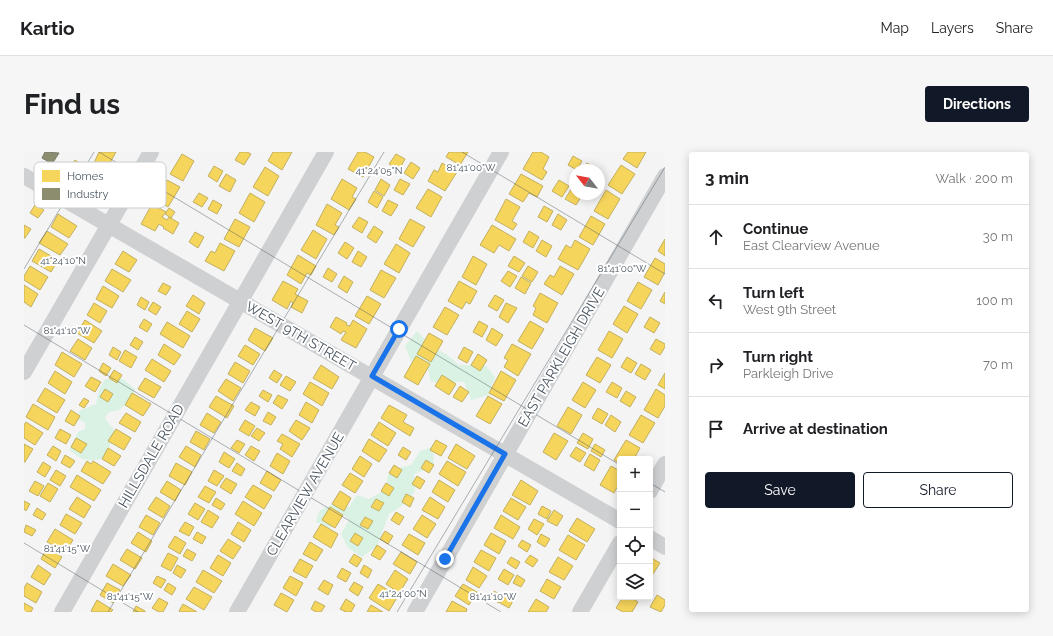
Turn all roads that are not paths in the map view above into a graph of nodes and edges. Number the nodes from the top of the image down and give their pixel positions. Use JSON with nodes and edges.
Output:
{"nodes":[{"id":1,"x":151,"y":152,"type":"edge"},
{"id":2,"x":326,"y":152,"type":"edge"},
{"id":3,"x":501,"y":152,"type":"edge"},
{"id":4,"x":145,"y":162,"type":"edge"},
{"id":5,"x":24,"y":176,"type":"edge"},
{"id":6,"x":665,"y":176,"type":"edge"},
{"id":7,"x":34,"y":182,"type":"edge"},
{"id":8,"x":80,"y":208,"type":"edge"},
{"id":9,"x":119,"y":208,"type":"edge"},
{"id":10,"x":109,"y":225,"type":"junction"},
{"id":11,"x":240,"y":301,"type":"junction"},
{"id":12,"x":24,"y":372,"type":"edge"},
{"id":13,"x":372,"y":376,"type":"junction"},
{"id":14,"x":505,"y":454,"type":"junction"},
{"id":15,"x":665,"y":464,"type":"edge"},
{"id":16,"x":653,"y":486,"type":"edge"},
{"id":17,"x":617,"y":519,"type":"edge"},
{"id":18,"x":653,"y":540,"type":"edge"},
{"id":19,"x":665,"y":547,"type":"edge"},
{"id":20,"x":617,"y":548,"type":"edge"},
{"id":21,"x":62,"y":612,"type":"edge"},
{"id":22,"x":237,"y":612,"type":"edge"},
{"id":23,"x":415,"y":612,"type":"edge"},
{"id":24,"x":580,"y":612,"type":"edge"}],
"edges":[{"from":1,"to":4,"type":"street"},
{"from":2,"to":11,"type":"street","name":"HILLSDALE ROAD"},
{"from":3,"to":13,"type":"street","name":"CLEARVIEW AVENUE"},
{"from":5,"to":7,"type":"street","name":"WEST 9TH STREET"},
{"from":6,"to":14,"type":"street","name":"EAST PARKLEIGH DRIVE"},
{"from":8,"to":10,"type":"street","name":"WEST 9TH STREET"},
{"from":9,"to":10,"type":"street"},
{"from":10,"to":11,"type":"street","name":"WEST 9TH STREET"},
{"from":10,"to":12,"type":"street"},
{"from":11,"to":13,"type":"street","name":"WEST 9TH STREET"},
{"from":11,"to":21,"type":"street","name":"HILLSDALE ROAD"},
{"from":13,"to":14,"type":"street","name":"WEST 9TH STREET"},
{"from":13,"to":22,"type":"street","name":"CLEARVIEW AVENUE"},
{"from":14,"to":17,"type":"street","name":"WEST 9TH STREET"},
{"from":14,"to":23,"type":"street","name":"EAST PARKLEIGH DRIVE"},
{"from":15,"to":16,"type":"street"},
{"from":18,"to":19,"type":"street"},
{"from":20,"to":24,"type":"street"}]}
